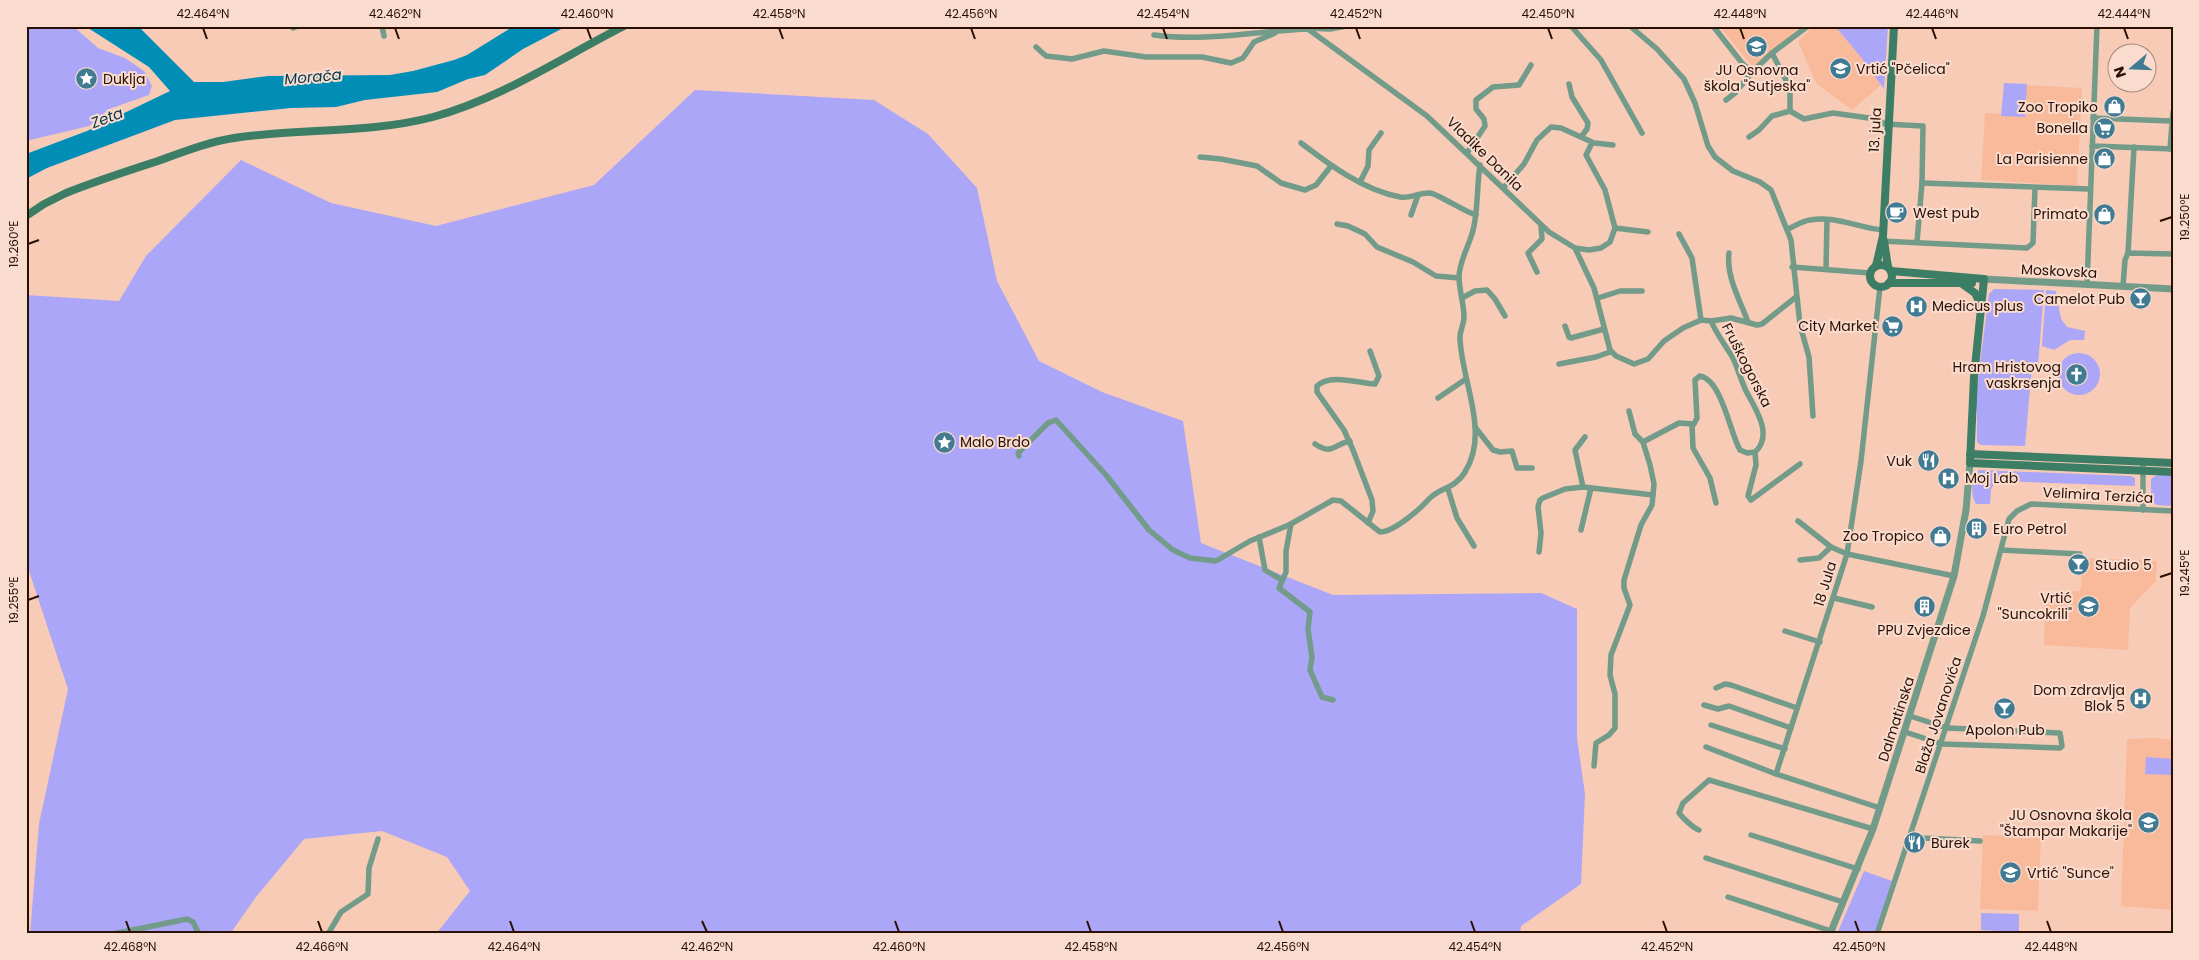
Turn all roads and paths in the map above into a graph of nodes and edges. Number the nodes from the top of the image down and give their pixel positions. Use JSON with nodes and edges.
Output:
{"nodes":[{"id":1,"x":382,"y":26,"type":"edge"},
{"id":2,"x":624,"y":26,"type":"edge"},
{"id":3,"x":1347,"y":26,"type":"edge"},
{"id":4,"x":1571,"y":26,"type":"edge"},
{"id":5,"x":1630,"y":26,"type":"edge"},
{"id":6,"x":1713,"y":26,"type":"edge"},
{"id":7,"x":1808,"y":26,"type":"edge"},
{"id":8,"x":1894,"y":26,"type":"edge"},
{"id":9,"x":2097,"y":26,"type":"edge"},
{"id":10,"x":1306,"y":28,"type":"edge"},
{"id":11,"x":1284,"y":30,"type":"junction"},
{"id":12,"x":1154,"y":35,"type":"dead end"},
{"id":13,"x":384,"y":36,"type":"dead end"},
{"id":14,"x":1036,"y":47,"type":"dead end"},
{"id":15,"x":1772,"y":53,"type":"junction"},
{"id":16,"x":1531,"y":66,"type":"dead end"},
{"id":17,"x":1752,"y":72,"type":"junction"},
{"id":18,"x":1570,"y":84,"type":"dead end"},
{"id":19,"x":1726,"y":100,"type":"dead end"},
{"id":20,"x":1790,"y":111,"type":"junction"},
{"id":21,"x":2173,"y":112,"type":"edge"},
{"id":22,"x":2093,"y":118,"type":"junction"},
{"id":23,"x":2171,"y":121,"type":"junction"},
{"id":24,"x":1888,"y":124,"type":"junction"},
{"id":25,"x":1642,"y":132,"type":"dead end"},
{"id":26,"x":1381,"y":133,"type":"dead end"},
{"id":27,"x":1581,"y":137,"type":"junction"},
{"id":28,"x":1749,"y":137,"type":"dead end"},
{"id":29,"x":1592,"y":142,"type":"junction"},
{"id":30,"x":1301,"y":144,"type":"dead end"},
{"id":31,"x":1613,"y":145,"type":"dead end"},
{"id":32,"x":2092,"y":146,"type":"junction"},
{"id":33,"x":2134,"y":147,"type":"junction"},
{"id":34,"x":2171,"y":149,"type":"edge"},
{"id":35,"x":1467,"y":153,"type":"junction"},
{"id":36,"x":1200,"y":157,"type":"dead end"},
{"id":37,"x":1480,"y":165,"type":"junction"},
{"id":38,"x":1331,"y":166,"type":"junction"},
{"id":39,"x":1360,"y":182,"type":"junction"},
{"id":40,"x":1922,"y":183,"type":"junction"},
{"id":41,"x":1504,"y":187,"type":"junction"},
{"id":42,"x":2035,"y":188,"type":"junction"},
{"id":43,"x":2089,"y":189,"type":"junction"},
{"id":44,"x":1418,"y":195,"type":"junction"},
{"id":45,"x":1411,"y":215,"type":"dead end"},
{"id":46,"x":1476,"y":215,"type":"junction"},
{"id":47,"x":26,"y":216,"type":"edge"},
{"id":48,"x":1828,"y":220,"type":"junction"},
{"id":49,"x":1337,"y":224,"type":"dead end"},
{"id":50,"x":1541,"y":226,"type":"junction"},
{"id":51,"x":1615,"y":228,"type":"junction"},
{"id":52,"x":1788,"y":229,"type":"junction"},
{"id":53,"x":1648,"y":232,"type":"dead end"},
{"id":54,"x":1680,"y":234,"type":"dead end"},
{"id":55,"x":1883,"y":237,"type":"junction"},
{"id":56,"x":1918,"y":242,"type":"junction"},
{"id":57,"x":1575,"y":248,"type":"junction"},
{"id":58,"x":1729,"y":253,"type":"dead end"},
{"id":59,"x":2128,"y":253,"type":"junction"},
{"id":60,"x":2173,"y":254,"type":"edge"},
{"id":61,"x":1876,"y":266,"type":"junction"},
{"id":62,"x":1792,"y":267,"type":"junction"},
{"id":63,"x":1826,"y":269,"type":"junction"},
{"id":64,"x":1889,"y":269,"type":"junction"},
{"id":65,"x":1537,"y":272,"type":"dead end"},
{"id":66,"x":1870,"y":274,"type":"junction"},
{"id":67,"x":1459,"y":278,"type":"junction"},
{"id":68,"x":1984,"y":281,"type":"junction"},
{"id":69,"x":1889,"y":283,"type":"junction"},
{"id":70,"x":1962,"y":283,"type":"junction"},
{"id":71,"x":2086,"y":285,"type":"junction"},
{"id":72,"x":2123,"y":286,"type":"junction"},
{"id":73,"x":1880,"y":287,"type":"junction"},
{"id":74,"x":2173,"y":288,"type":"edge"},
{"id":75,"x":1642,"y":291,"type":"dead end"},
{"id":76,"x":1796,"y":297,"type":"junction"},
{"id":77,"x":1462,"y":298,"type":"junction"},
{"id":78,"x":1598,"y":298,"type":"junction"},
{"id":79,"x":1982,"y":308,"type":"junction"},
{"id":80,"x":1505,"y":316,"type":"dead end"},
{"id":81,"x":1701,"y":320,"type":"junction"},
{"id":82,"x":1710,"y":322,"type":"junction"},
{"id":83,"x":1748,"y":322,"type":"junction"},
{"id":84,"x":1565,"y":326,"type":"dead end"},
{"id":85,"x":1604,"y":329,"type":"junction"},
{"id":86,"x":1370,"y":351,"type":"dead end"},
{"id":87,"x":1610,"y":352,"type":"junction"},
{"id":88,"x":1559,"y":364,"type":"dead end"},
{"id":89,"x":1466,"y":378,"type":"junction"},
{"id":90,"x":1438,"y":398,"type":"dead end"},
{"id":91,"x":1629,"y":411,"type":"dead end"},
{"id":92,"x":1813,"y":416,"type":"dead end"},
{"id":93,"x":1692,"y":425,"type":"junction"},
{"id":94,"x":1475,"y":426,"type":"junction"},
{"id":95,"x":1585,"y":437,"type":"dead end"},
{"id":96,"x":1350,"y":441,"type":"junction"},
{"id":97,"x":1643,"y":442,"type":"junction"},
{"id":98,"x":1315,"y":444,"type":"dead end"},
{"id":99,"x":1754,"y":452,"type":"junction"},
{"id":100,"x":1970,"y":454,"type":"junction"},
{"id":101,"x":1019,"y":456,"type":"dead end"},
{"id":102,"x":2143,"y":462,"type":"junction"},
{"id":103,"x":1970,"y":463,"type":"junction"},
{"id":104,"x":2173,"y":463,"type":"edge"},
{"id":105,"x":1800,"y":464,"type":"dead end"},
{"id":106,"x":1532,"y":468,"type":"dead end"},
{"id":107,"x":2143,"y":471,"type":"junction"},
{"id":108,"x":2173,"y":472,"type":"edge"},
{"id":109,"x":1583,"y":487,"type":"junction"},
{"id":110,"x":1591,"y":488,"type":"junction"},
{"id":111,"x":1448,"y":489,"type":"junction"},
{"id":112,"x":1653,"y":495,"type":"junction"},
{"id":113,"x":1716,"y":503,"type":"dead end"},
{"id":114,"x":2022,"y":507,"type":"joint"},
{"id":115,"x":2143,"y":510,"type":"junction"},
{"id":116,"x":2173,"y":511,"type":"edge"},
{"id":117,"x":1798,"y":521,"type":"dead end"},
{"id":118,"x":1368,"y":523,"type":"junction"},
{"id":119,"x":1291,"y":524,"type":"junction"},
{"id":120,"x":1581,"y":530,"type":"dead end"},
{"id":121,"x":1259,"y":537,"type":"junction"},
{"id":122,"x":1474,"y":546,"type":"dead end"},
{"id":123,"x":1831,"y":547,"type":"junction"},
{"id":124,"x":2001,"y":550,"type":"junction"},
{"id":125,"x":1539,"y":552,"type":"dead end"},
{"id":126,"x":1847,"y":554,"type":"junction"},
{"id":127,"x":2080,"y":554,"type":"dead end"},
{"id":128,"x":1800,"y":560,"type":"dead end"},
{"id":129,"x":1954,"y":576,"type":"junction"},
{"id":130,"x":1282,"y":580,"type":"junction"},
{"id":131,"x":1834,"y":598,"type":"junction"},
{"id":132,"x":1872,"y":607,"type":"dead end"},
{"id":133,"x":1785,"y":631,"type":"dead end"},
{"id":134,"x":1820,"y":642,"type":"junction"},
{"id":135,"x":1716,"y":688,"type":"dead end"},
{"id":136,"x":1333,"y":700,"type":"dead end"},
{"id":137,"x":1704,"y":705,"type":"dead end"},
{"id":138,"x":1797,"y":708,"type":"junction"},
{"id":139,"x":1910,"y":716,"type":"junction"},
{"id":140,"x":1711,"y":725,"type":"dead end"},
{"id":141,"x":1791,"y":728,"type":"junction"},
{"id":142,"x":1947,"y":728,"type":"junction"},
{"id":143,"x":1905,"y":732,"type":"junction"},
{"id":144,"x":1942,"y":744,"type":"junction"},
{"id":145,"x":1706,"y":747,"type":"dead end"},
{"id":146,"x":1785,"y":748,"type":"junction"},
{"id":147,"x":1594,"y":766,"type":"dead end"},
{"id":148,"x":1776,"y":774,"type":"junction"},
{"id":149,"x":1880,"y":808,"type":"junction"},
{"id":150,"x":1873,"y":829,"type":"junction"},
{"id":151,"x":1699,"y":830,"type":"dead end"},
{"id":152,"x":1751,"y":835,"type":"dead end"},
{"id":153,"x":1911,"y":835,"type":"junction"},
{"id":154,"x":378,"y":839,"type":"dead end"},
{"id":155,"x":1980,"y":840,"type":"dead end"},
{"id":156,"x":1706,"y":858,"type":"dead end"},
{"id":157,"x":1858,"y":869,"type":"junction"},
{"id":158,"x":1728,"y":897,"type":"dead end"},
{"id":159,"x":1843,"y":902,"type":"junction"},
{"id":160,"x":1831,"y":933,"type":"edge"},
{"id":161,"x":113,"y":934,"type":"edge"},
{"id":162,"x":198,"y":934,"type":"edge"},
{"id":163,"x":328,"y":934,"type":"edge"},
{"id":164,"x":1877,"y":934,"type":"edge"}],
"edges":[{"from":1,"to":13,"type":"street"},
{"from":2,"to":47,"type":"main road"},
{"from":3,"to":10,"type":"street"},
{"from":4,"to":25,"type":"street"},
{"from":5,"to":52,"type":"street"},
{"from":6,"to":17,"type":"street"},
{"from":7,"to":15,"type":"street"},
{"from":8,"to":24,"type":"main road","name":"13. jula"},
{"from":9,"to":22,"type":"street"},
{"from":10,"to":11,"type":"street"},
{"from":10,"to":35,"type":"street","name":"Vladike Danila"},
{"from":11,"to":12,"type":"street"},
{"from":11,"to":14,"type":"street"},
{"from":15,"to":17,"type":"street"},
{"from":15,"to":20,"type":"street"},
{"from":16,"to":35,"type":"street"},
{"from":17,"to":19,"type":"street"},
{"from":18,"to":27,"type":"street"},
{"from":20,"to":24,"type":"street"},
{"from":20,"to":28,"type":"street"},
{"from":21,"to":23,"type":"street"},
{"from":22,"to":23,"type":"street"},
{"from":22,"to":32,"type":"street"},
{"from":23,"to":34,"type":"street"},
{"from":24,"to":40,"type":"street"},
{"from":24,"to":55,"type":"main road","name":"13. jula"},
{"from":26,"to":39,"type":"street"},
{"from":27,"to":29,"type":"street"},
{"from":27,"to":41,"type":"street"},
{"from":29,"to":31,"type":"street"},
{"from":29,"to":51,"type":"street"},
{"from":30,"to":38,"type":"street"},
{"from":32,"to":33,"type":"street"},
{"from":32,"to":43,"type":"street"},
{"from":33,"to":34,"type":"street"},
{"from":33,"to":59,"type":"street"},
{"from":35,"to":37,"type":"street","name":"Vladike Danila"},
{"from":36,"to":38,"type":"street"},
{"from":37,"to":41,"type":"street","name":"Vladike Danila"},
{"from":37,"to":46,"type":"street"},
{"from":38,"to":39,"type":"street"},
{"from":39,"to":44,"type":"street"},
{"from":40,"to":42,"type":"street"},
{"from":40,"to":56,"type":"street"},
{"from":41,"to":50,"type":"street","name":"Vladike Danila"},
{"from":42,"to":43,"type":"street"},
{"from":42,"to":56,"type":"street"},
{"from":43,"to":71,"type":"street"},
{"from":44,"to":45,"type":"street"},
{"from":44,"to":46,"type":"street"},
{"from":46,"to":67,"type":"street"},
{"from":48,"to":52,"type":"street"},
{"from":48,"to":55,"type":"street"},
{"from":48,"to":63,"type":"street"},
{"from":49,"to":67,"type":"street"},
{"from":50,"to":57,"type":"street","name":"Vladike Danila"},
{"from":50,"to":65,"type":"street"},
{"from":51,"to":53,"type":"street"},
{"from":51,"to":57,"type":"street"},
{"from":52,"to":62,"type":"street"},
{"from":54,"to":81,"type":"street"},
{"from":55,"to":56,"type":"street"},
{"from":55,"to":61,"type":"main road"},
{"from":55,"to":64,"type":"main road"},
{"from":57,"to":78,"type":"street"},
{"from":58,"to":83,"type":"street"},
{"from":59,"to":60,"type":"street"},
{"from":59,"to":72,"type":"street"},
{"from":61,"to":64,"type":"main road"},
{"from":61,"to":66,"type":"main road"},
{"from":62,"to":63,"type":"street"},
{"from":62,"to":76,"type":"street"},
{"from":63,"to":66,"type":"street"},
{"from":64,"to":68,"type":"main road","name":"Moskovska"},
{"from":64,"to":69,"type":"main road"},
{"from":66,"to":73,"type":"main road"},
{"from":67,"to":77,"type":"street"},
{"from":68,"to":70,"type":"main road","name":"Moskovska"},
{"from":68,"to":71,"type":"street","name":"Moskovska"},
{"from":68,"to":79,"type":"main road","name":"Dalmatinska"},
{"from":69,"to":70,"type":"main road","name":"Moskovska"},
{"from":69,"to":73,"type":"main road"},
{"from":70,"to":79,"type":"main road"},
{"from":71,"to":72,"type":"street","name":"Moskovska"},
{"from":72,"to":74,"type":"street","name":"Moskovska"},
{"from":73,"to":126,"type":"street","name":"18 Jula"},
{"from":75,"to":78,"type":"street"},
{"from":76,"to":83,"type":"street","name":"Fruškogorska"},
{"from":76,"to":92,"type":"street"},
{"from":77,"to":80,"type":"street"},
{"from":77,"to":89,"type":"street"},
{"from":78,"to":85,"type":"street"},
{"from":79,"to":100,"type":"main road","name":"Dalmatinska"},
{"from":81,"to":82,"type":"street","name":"Fruškogorska"},
{"from":81,"to":87,"type":"street","name":"Fruškogorska"},
{"from":82,"to":83,"type":"street","name":"Fruškogorska"},
{"from":82,"to":99,"type":"street","name":"Fruškogorska"},
{"from":84,"to":85,"type":"street"},
{"from":85,"to":87,"type":"street"},
{"from":86,"to":96,"type":"street"},
{"from":87,"to":88,"type":"street"},
{"from":89,"to":90,"type":"street"},
{"from":89,"to":94,"type":"street"},
{"from":91,"to":97,"type":"street"},
{"from":93,"to":97,"type":"street"},
{"from":93,"to":99,"type":"street"},
{"from":93,"to":113,"type":"street"},
{"from":94,"to":106,"type":"street"},
{"from":94,"to":111,"type":"street"},
{"from":95,"to":109,"type":"street"},
{"from":96,"to":98,"type":"street"},
{"from":96,"to":118,"type":"street"},
{"from":97,"to":112,"type":"street"},
{"from":99,"to":105,"type":"street","name":"Fruškogorska"},
{"from":100,"to":102,"type":"main road"},
{"from":100,"to":103,"type":"main road","name":"Dalmatinska"},
{"from":101,"to":121,"type":"street"},
{"from":102,"to":104,"type":"main road"},
{"from":102,"to":107,"type":"street"},
{"from":103,"to":107,"type":"main road"},
{"from":103,"to":129,"type":"street","name":"Dalmatinska"},
{"from":107,"to":108,"type":"main road"},
{"from":107,"to":115,"type":"street"},
{"from":109,"to":110,"type":"street"},
{"from":109,"to":125,"type":"street"},
{"from":110,"to":112,"type":"street"},
{"from":110,"to":120,"type":"street"},
{"from":111,"to":118,"type":"street"},
{"from":111,"to":122,"type":"street"},
{"from":112,"to":147,"type":"street"},
{"from":114,"to":115,"type":"street","name":"Velimira Terzića"},
{"from":114,"to":124,"type":"street","name":"Blaža Jovanovića"},
{"from":115,"to":116,"type":"street","name":"Velimira Terzića"},
{"from":117,"to":123,"type":"street"},
{"from":118,"to":119,"type":"street"},
{"from":119,"to":121,"type":"street"},
{"from":119,"to":130,"type":"street"},
{"from":121,"to":130,"type":"street"},
{"from":123,"to":126,"type":"street"},
{"from":123,"to":128,"type":"street"},
{"from":124,"to":127,"type":"street"},
{"from":124,"to":142,"type":"street","name":"Blaža Jovanovića"},
{"from":126,"to":129,"type":"street"},
{"from":126,"to":131,"type":"street","name":"18 Jula"},
{"from":129,"to":139,"type":"street","name":"Dalmatinska"},
{"from":130,"to":136,"type":"street"},
{"from":131,"to":132,"type":"street"},
{"from":131,"to":134,"type":"street","name":"18 Jula"},
{"from":133,"to":134,"type":"street"},
{"from":134,"to":138,"type":"street","name":"18 Jula"},
{"from":135,"to":138,"type":"street"},
{"from":137,"to":141,"type":"street"},
{"from":138,"to":141,"type":"street","name":"18 Jula"},
{"from":139,"to":142,"type":"street"},
{"from":139,"to":143,"type":"street","name":"Dalmatinska"},
{"from":140,"to":146,"type":"street"},
{"from":141,"to":146,"type":"street","name":"18 Jula"},
{"from":142,"to":144,"type":"street","name":"Blaža Jovanovića"},
{"from":142,"to":144,"type":"street"},
{"from":143,"to":144,"type":"street"},
{"from":143,"to":149,"type":"street","name":"Dalmatinska"},
{"from":144,"to":153,"type":"street","name":"Blaža Jovanovića"},
{"from":145,"to":148,"type":"street"},
{"from":146,"to":148,"type":"street","name":"18 Jula"},
{"from":148,"to":149,"type":"street"},
{"from":149,"to":150,"type":"street","name":"Dalmatinska"},
{"from":150,"to":151,"type":"street"},
{"from":150,"to":157,"type":"street","name":"Dalmatinska"},
{"from":152,"to":157,"type":"street"},
{"from":153,"to":155,"type":"street"},
{"from":153,"to":164,"type":"street","name":"Blaža Jovanovića"},
{"from":154,"to":163,"type":"street"},
{"from":156,"to":159,"type":"street"},
{"from":157,"to":159,"type":"street","name":"Dalmatinska"},
{"from":158,"to":160,"type":"street"},
{"from":159,"to":160,"type":"street","name":"Dalmatinska"},
{"from":161,"to":162,"type":"street"}]}
